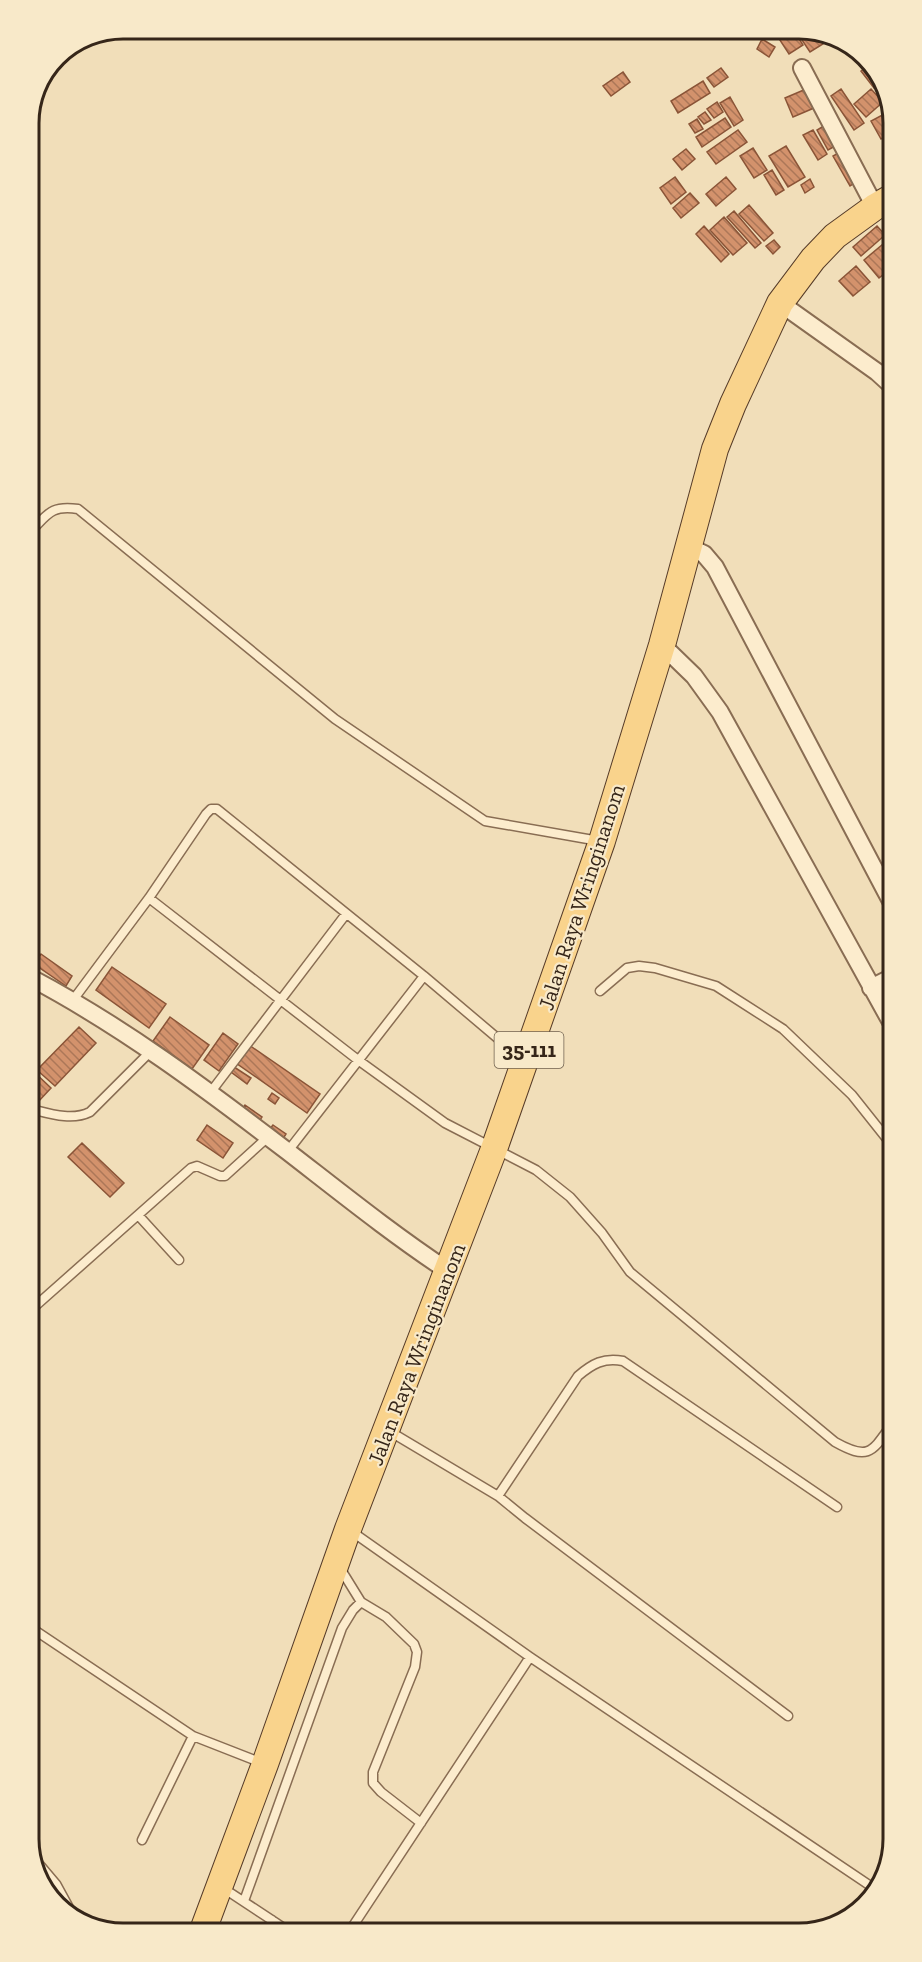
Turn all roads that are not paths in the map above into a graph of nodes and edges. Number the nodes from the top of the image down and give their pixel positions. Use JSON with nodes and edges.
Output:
{"nodes":[{"id":1,"x":802,"y":68,"type":"dead end"},
{"id":2,"x":882,"y":203,"type":"edge"},
{"id":3,"x":780,"y":303,"type":"junction"},
{"id":4,"x":883,"y":378,"type":"edge"},
{"id":5,"x":39,"y":523,"type":"edge"},
{"id":6,"x":689,"y":547,"type":"junction"},
{"id":7,"x":662,"y":645,"type":"junction"},
{"id":8,"x":602,"y":841,"type":"junction"},
{"id":9,"x":883,"y":886,"type":"edge"},
{"id":10,"x":149,"y":898,"type":"junction"},
{"id":11,"x":346,"y":914,"type":"junction"},
{"id":12,"x":424,"y":976,"type":"junction"},
{"id":13,"x":39,"y":982,"type":"edge"},
{"id":14,"x":883,"y":982,"type":"edge"},
{"id":15,"x":871,"y":988,"type":"junction"},
{"id":16,"x":600,"y":991,"type":"dead end"},
{"id":17,"x":73,"y":1000,"type":"junction"},
{"id":18,"x":280,"y":1001,"type":"junction"},
{"id":19,"x":883,"y":1008,"type":"edge"},
{"id":20,"x":151,"y":1051,"type":"junction"},
{"id":21,"x":527,"y":1058,"type":"junction"},
{"id":22,"x":358,"y":1060,"type":"junction"},
{"id":23,"x":210,"y":1093,"type":"junction"},
{"id":24,"x":39,"y":1111,"type":"edge"},
{"id":25,"x":883,"y":1134,"type":"edge"},
{"id":26,"x":268,"y":1137,"type":"junction"},
{"id":27,"x":494,"y":1149,"type":"junction"},
{"id":28,"x":288,"y":1152,"type":"junction"},
{"id":29,"x":138,"y":1215,"type":"junction"},
{"id":30,"x":179,"y":1260,"type":"dead end"},
{"id":31,"x":448,"y":1270,"type":"junction"},
{"id":32,"x":39,"y":1303,"type":"edge"},
{"id":33,"x":387,"y":1430,"type":"junction"},
{"id":34,"x":883,"y":1437,"type":"edge"},
{"id":35,"x":498,"y":1496,"type":"junction"},
{"id":36,"x":837,"y":1507,"type":"dead end"},
{"id":37,"x":348,"y":1529,"type":"junction"},
{"id":38,"x":336,"y":1562,"type":"junction"},
{"id":39,"x":361,"y":1602,"type":"junction"},
{"id":40,"x":39,"y":1633,"type":"edge"},
{"id":41,"x":530,"y":1657,"type":"junction"},
{"id":42,"x":788,"y":1716,"type":"dead end"},
{"id":43,"x":193,"y":1736,"type":"junction"},
{"id":44,"x":265,"y":1764,"type":"junction"},
{"id":45,"x":421,"y":1823,"type":"junction"},
{"id":46,"x":142,"y":1840,"type":"dead end"},
{"id":47,"x":46,"y":1872,"type":"edge"},
{"id":48,"x":219,"y":1885,"type":"junction"},
{"id":49,"x":869,"y":1885,"type":"edge"},
{"id":50,"x":63,"y":1897,"type":"edge"},
{"id":51,"x":244,"y":1902,"type":"junction"},
{"id":52,"x":272,"y":1920,"type":"junction"},
{"id":53,"x":206,"y":1923,"type":"edge"},
{"id":54,"x":270,"y":1923,"type":"edge"},
{"id":55,"x":276,"y":1923,"type":"edge"},
{"id":56,"x":355,"y":1923,"type":"edge"}],
"edges":[{"from":1,"to":2,"type":"street"},
{"from":2,"to":3,"type":"main road","name":"Jalan Raya Wringinanom","number":"35-111"},
{"from":3,"to":4,"type":"street"},
{"from":3,"to":6,"type":"main road","name":"Jalan Raya Wringinanom","number":"35-111"},
{"from":5,"to":8,"type":"lane"},
{"from":6,"to":7,"type":"main road","name":"Jalan Raya Wringinanom","number":"35-111"},
{"from":6,"to":9,"type":"street"},
{"from":7,"to":8,"type":"main road","name":"Jalan Raya Wringinanom","number":"35-111"},
{"from":7,"to":15,"type":"street"},
{"from":8,"to":21,"type":"main road","name":"Jalan Raya Wringinanom","number":"35-111"},
{"from":10,"to":11,"type":"lane"},
{"from":10,"to":17,"type":"lane"},
{"from":10,"to":18,"type":"lane"},
{"from":11,"to":12,"type":"lane"},
{"from":11,"to":18,"type":"lane"},
{"from":12,"to":21,"type":"lane"},
{"from":12,"to":22,"type":"lane"},
{"from":13,"to":17,"type":"street"},
{"from":14,"to":15,"type":"street"},
{"from":15,"to":19,"type":"street"},
{"from":16,"to":25,"type":"lane"},
{"from":17,"to":20,"type":"street"},
{"from":18,"to":22,"type":"lane"},
{"from":18,"to":23,"type":"lane"},
{"from":20,"to":23,"type":"street"},
{"from":20,"to":24,"type":"lane"},
{"from":21,"to":27,"type":"main road","name":"Jalan Raya Wringinanom","number":"35-111"},
{"from":22,"to":27,"type":"lane"},
{"from":22,"to":28,"type":"lane"},
{"from":23,"to":26,"type":"street"},
{"from":26,"to":28,"type":"street"},
{"from":26,"to":29,"type":"lane"},
{"from":27,"to":31,"type":"main road","name":"Jalan Raya Wringinanom","number":"35-111"},
{"from":27,"to":34,"type":"lane"},
{"from":28,"to":31,"type":"street"},
{"from":29,"to":30,"type":"lane"},
{"from":29,"to":32,"type":"lane"},
{"from":31,"to":33,"type":"main road","name":"Jalan Raya Wringinanom","number":"35-111"},
{"from":33,"to":35,"type":"lane"},
{"from":33,"to":37,"type":"main road","name":"Jalan Raya Wringinanom","number":"35-111"},
{"from":35,"to":36,"type":"lane"},
{"from":35,"to":42,"type":"lane"},
{"from":37,"to":38,"type":"main road","name":"Jalan Raya Wringinanom","number":"35-111"},
{"from":37,"to":41,"type":"lane"},
{"from":38,"to":39,"type":"lane"},
{"from":38,"to":44,"type":"main road","name":"Jalan Raya Wringinanom","number":"35-111"},
{"from":39,"to":45,"type":"lane"},
{"from":39,"to":51,"type":"lane"},
{"from":40,"to":43,"type":"lane"},
{"from":41,"to":45,"type":"lane"},
{"from":41,"to":49,"type":"lane"},
{"from":43,"to":44,"type":"lane"},
{"from":43,"to":46,"type":"lane"},
{"from":44,"to":48,"type":"main road","name":"Jalan Raya Wringinanom","number":"35-111"},
{"from":45,"to":56,"type":"lane"},
{"from":47,"to":50,"type":"lane"},
{"from":48,"to":51,"type":"lane"},
{"from":48,"to":53,"type":"main road","name":"Jalan Raya Wringinanom","number":"35-111"},
{"from":51,"to":52,"type":"lane"},
{"from":52,"to":54,"type":"lane"},
{"from":52,"to":55,"type":"lane"}]}
